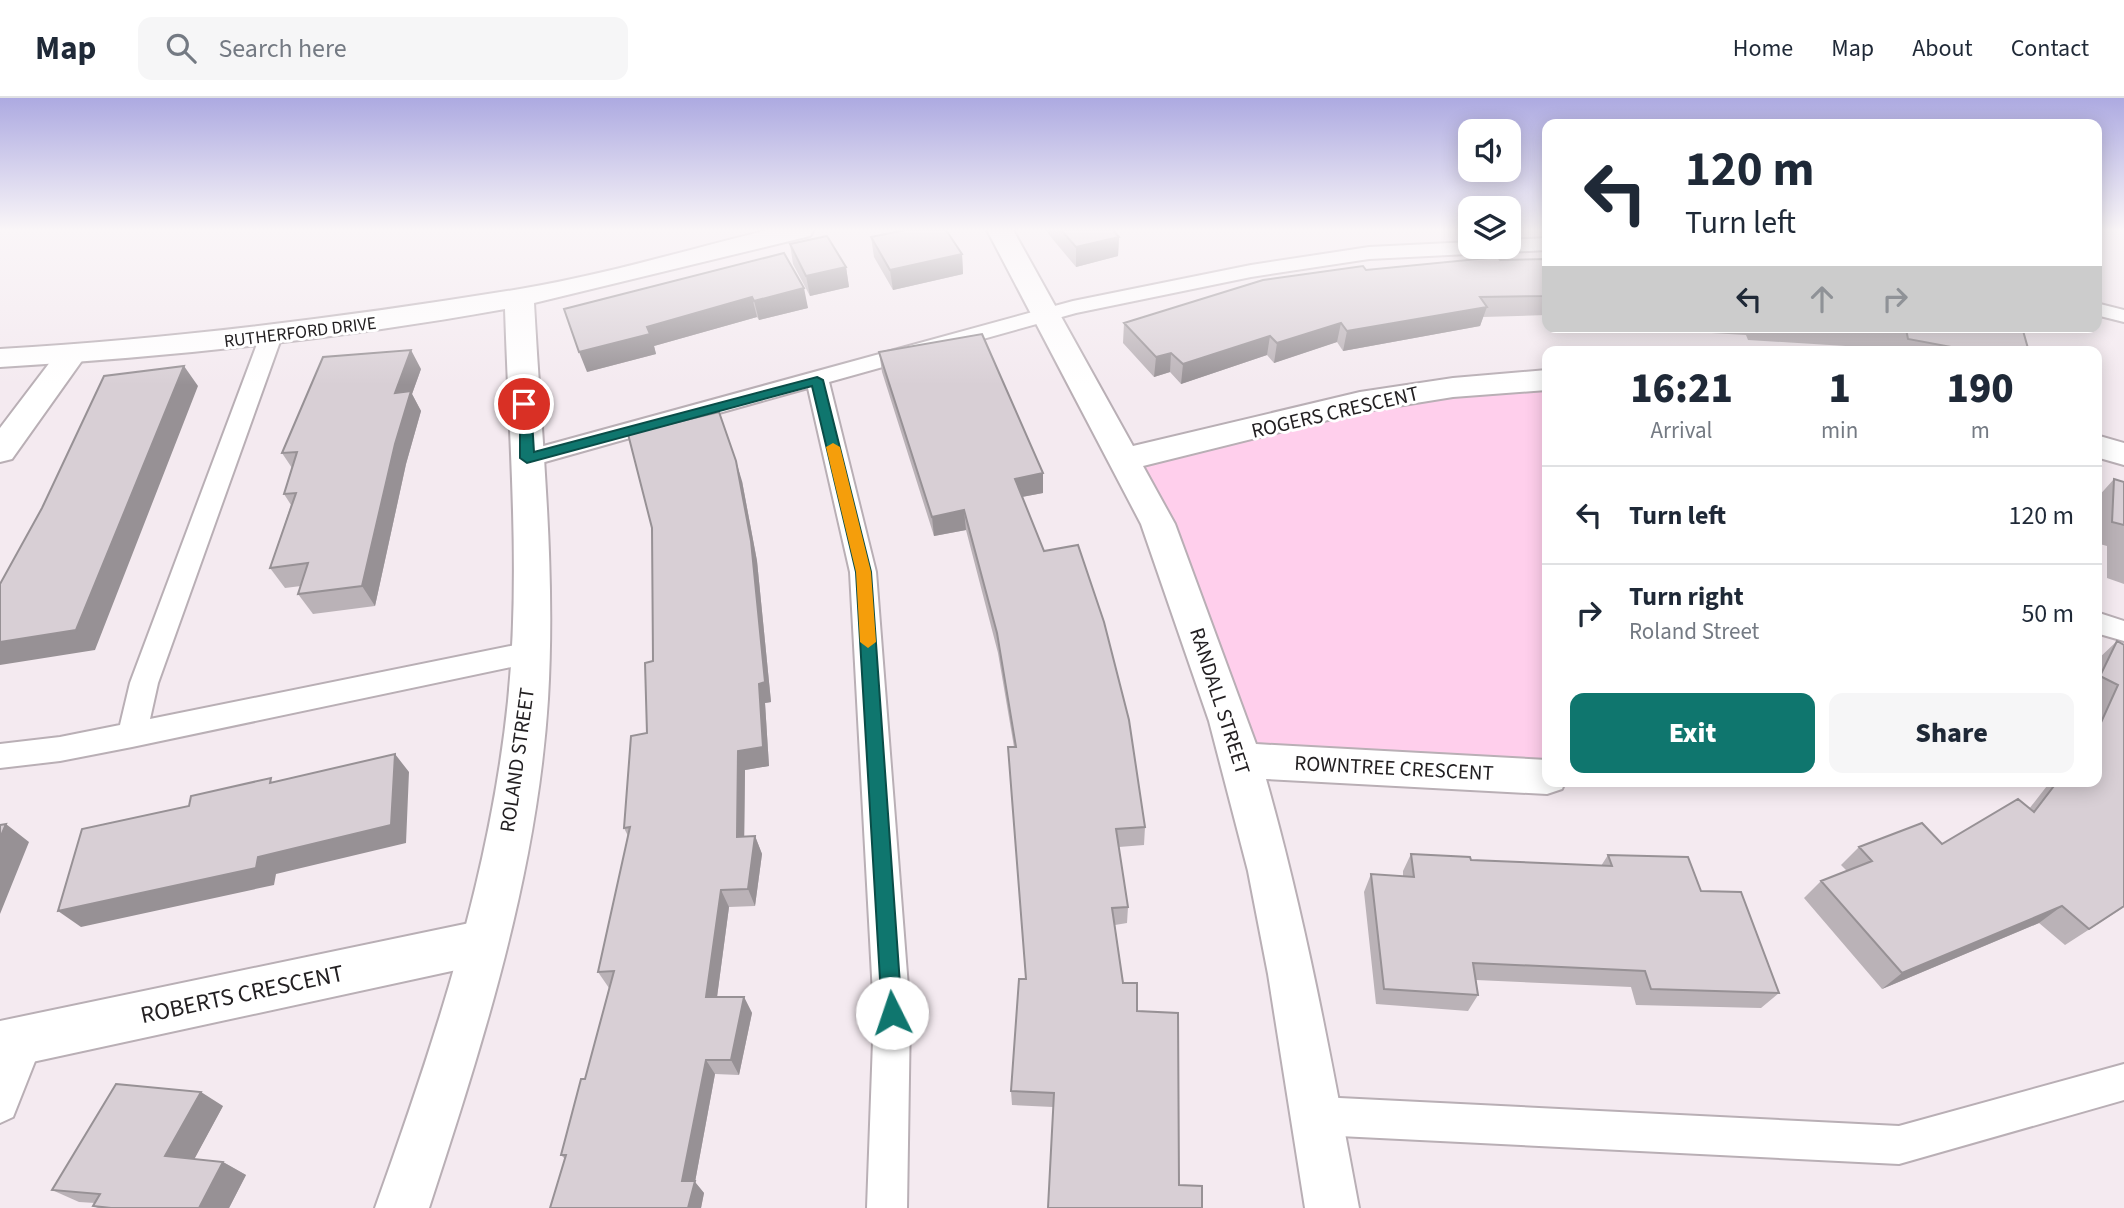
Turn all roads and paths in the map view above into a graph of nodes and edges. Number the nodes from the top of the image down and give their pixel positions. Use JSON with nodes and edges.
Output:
{"nodes":[{"id":1,"x":583,"y":282,"type":"edge"},
{"id":2,"x":1028,"y":282,"type":"edge"},
{"id":3,"x":1200,"y":282,"type":"edge"},
{"id":4,"x":519,"y":297,"type":"junction"},
{"id":5,"x":2102,"y":310,"type":"edge"},
{"id":6,"x":1046,"y":314,"type":"junction"},
{"id":7,"x":2124,"y":316,"type":"edge"},
{"id":8,"x":271,"y":336,"type":"junction"},
{"id":9,"x":71,"y":355,"type":"junction"},
{"id":10,"x":0,"y":358,"type":"edge"},
{"id":11,"x":817,"y":380,"type":"junction"},
{"id":12,"x":1542,"y":380,"type":"edge"},
{"id":13,"x":2102,"y":448,"type":"edge"},
{"id":14,"x":0,"y":451,"type":"edge"},
{"id":15,"x":2124,"y":454,"type":"edge"},
{"id":16,"x":527,"y":458,"type":"junction"},
{"id":17,"x":1125,"y":459,"type":"junction"},
{"id":18,"x":2102,"y":624,"type":"edge"},
{"id":19,"x":2124,"y":631,"type":"edge"},
{"id":20,"x":530,"y":653,"type":"junction"},
{"id":21,"x":131,"y":735,"type":"junction"},
{"id":22,"x":0,"y":756,"type":"edge"},
{"id":23,"x":1241,"y":760,"type":"junction"},
{"id":24,"x":1542,"y":777,"type":"edge"},
{"id":25,"x":484,"y":942,"type":"junction"},
{"id":26,"x":13,"y":1043,"type":"edge"},
{"id":27,"x":2124,"y":1082,"type":"edge"},
{"id":28,"x":0,"y":1104,"type":"edge"},
{"id":29,"x":1319,"y":1116,"type":"junction"},
{"id":30,"x":402,"y":1208,"type":"edge"},
{"id":31,"x":887,"y":1208,"type":"edge"},
{"id":32,"x":1332,"y":1208,"type":"edge"}],
"edges":[{"from":1,"to":4,"type":"street","name":"RUTHERFORD DRIVE"},
{"from":2,"to":6,"type":"street","name":"RANDALL STREET"},
{"from":3,"to":6,"type":"lane"},
{"from":4,"to":8,"type":"street","name":"RUTHERFORD DRIVE"},
{"from":4,"to":16,"type":"street","name":"ROLAND STREET"},
{"from":5,"to":7,"type":"lane"},
{"from":6,"to":11,"type":"lane"},
{"from":6,"to":17,"type":"street","name":"RANDALL STREET"},
{"from":8,"to":9,"type":"street","name":"RUTHERFORD DRIVE"},
{"from":8,"to":21,"type":"lane"},
{"from":9,"to":10,"type":"street","name":"RUTHERFORD DRIVE"},
{"from":9,"to":14,"type":"street"},
{"from":11,"to":16,"type":"lane"},
{"from":11,"to":31,"type":"lane"},
{"from":12,"to":17,"type":"street","name":"ROGERS CRESCENT"},
{"from":13,"to":15,"type":"street"},
{"from":16,"to":20,"type":"street","name":"ROLAND STREET"},
{"from":17,"to":23,"type":"street","name":"RANDALL STREET"},
{"from":18,"to":19,"type":"lane"},
{"from":20,"to":21,"type":"lane"},
{"from":20,"to":25,"type":"street","name":"ROLAND STREET"},
{"from":21,"to":22,"type":"lane"},
{"from":23,"to":24,"type":"street","name":"ROWNTREE CRESCENT"},
{"from":23,"to":29,"type":"street","name":"RANDALL STREET"},
{"from":25,"to":26,"type":"street","name":"ROBERTS CRESCENT"},
{"from":25,"to":30,"type":"street","name":"ROLAND STREET"},
{"from":26,"to":28,"type":"lane"},
{"from":27,"to":29,"type":"lane"},
{"from":29,"to":32,"type":"street","name":"RANDALL STREET"}]}
